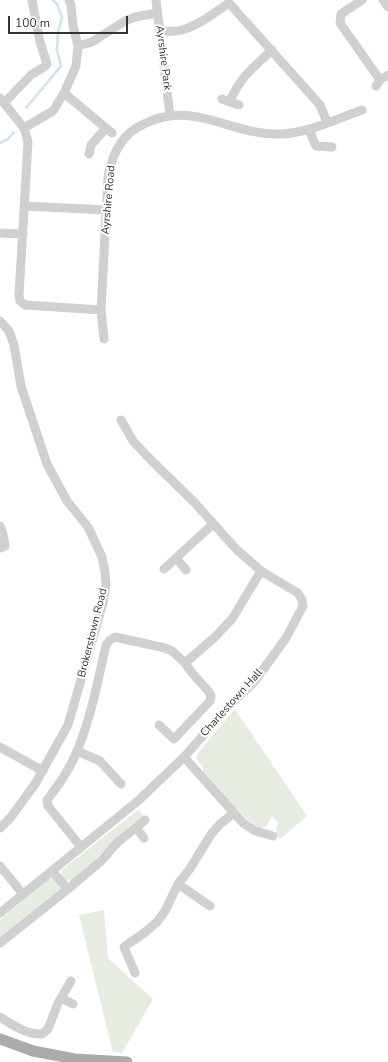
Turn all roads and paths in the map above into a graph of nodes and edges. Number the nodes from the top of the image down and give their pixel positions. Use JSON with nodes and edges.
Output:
{"nodes":[{"id":1,"x":32,"y":0,"type":"edge"},
{"id":2,"x":69,"y":0,"type":"edge"},
{"id":3,"x":156,"y":0,"type":"edge"},
{"id":4,"x":362,"y":0,"type":"edge"},
{"id":5,"x":157,"y":13,"type":"junction"},
{"id":6,"x":160,"y":31,"type":"junction"},
{"id":7,"x":78,"y":46,"type":"junction"},
{"id":8,"x":272,"y":50,"type":"junction"},
{"id":9,"x":381,"y":80,"type":"edge"},
{"id":10,"x":64,"y":93,"type":"junction"},
{"id":11,"x":2,"y":101,"type":"edge"},
{"id":12,"x":239,"y":105,"type":"dead end"},
{"id":13,"x":362,"y":110,"type":"dead end"},
{"id":14,"x":170,"y":116,"type":"junction"},
{"id":15,"x":327,"y":122,"type":"junction"},
{"id":16,"x":24,"y":128,"type":"junction"},
{"id":17,"x":309,"y":130,"type":"junction"},
{"id":18,"x":332,"y":147,"type":"dead end"},
{"id":19,"x":89,"y":154,"type":"dead end"},
{"id":20,"x":24,"y":206,"type":"junction"},
{"id":21,"x":107,"y":210,"type":"junction"},
{"id":22,"x":0,"y":233,"type":"edge"},
{"id":23,"x":23,"y":234,"type":"junction"},
{"id":24,"x":101,"y":310,"type":"junction"},
{"id":25,"x":0,"y":321,"type":"edge"},
{"id":26,"x":104,"y":339,"type":"dead end"},
{"id":27,"x":121,"y":420,"type":"dead end"},
{"id":28,"x":213,"y":524,"type":"junction"},
{"id":29,"x":0,"y":526,"type":"edge"},
{"id":30,"x":0,"y":548,"type":"edge"},
{"id":31,"x":176,"y":558,"type":"junction"},
{"id":32,"x":164,"y":569,"type":"dead end"},
{"id":33,"x":186,"y":570,"type":"dead end"},
{"id":34,"x":261,"y":571,"type":"junction"},
{"id":35,"x":185,"y":662,"type":"junction"},
{"id":36,"x":159,"y":725,"type":"dead end"},
{"id":37,"x":0,"y":747,"type":"edge"},
{"id":38,"x":77,"y":752,"type":"junction"},
{"id":39,"x":184,"y":758,"type":"junction"},
{"id":40,"x":43,"y":771,"type":"junction"},
{"id":41,"x":121,"y":784,"type":"dead end"},
{"id":42,"x":234,"y":813,"type":"junction"},
{"id":43,"x":145,"y":820,"type":"dead end"},
{"id":44,"x":0,"y":828,"type":"edge"},
{"id":45,"x":136,"y":828,"type":"junction"},
{"id":46,"x":273,"y":836,"type":"dead end"},
{"id":47,"x":144,"y":838,"type":"dead end"},
{"id":48,"x":81,"y":847,"type":"junction"},
{"id":49,"x":0,"y":866,"type":"edge"},
{"id":50,"x":52,"y":870,"type":"junction"},
{"id":51,"x":178,"y":884,"type":"junction"},
{"id":52,"x":68,"y":889,"type":"junction"},
{"id":53,"x":23,"y":894,"type":"junction"},
{"id":54,"x":210,"y":906,"type":"dead end"},
{"id":55,"x":0,"y":913,"type":"edge"},
{"id":56,"x":0,"y":943,"type":"edge"},
{"id":57,"x":135,"y":973,"type":"dead end"},
{"id":58,"x":71,"y":981,"type":"dead end"},
{"id":59,"x":61,"y":998,"type":"junction"},
{"id":60,"x":73,"y":1004,"type":"dead end"},
{"id":61,"x":0,"y":1017,"type":"edge"},
{"id":62,"x":0,"y":1039,"type":"edge"},
{"id":63,"x":127,"y":1062,"type":"edge"}],
"edges":[{"from":1,"to":11,"type":"street"},
{"from":2,"to":7,"type":"street"},
{"from":3,"to":5,"type":"street","name":"Ayrshire Park"},
{"from":4,"to":9,"type":"street"},
{"from":5,"to":6,"type":"street","name":"Ayrshire Park"},
{"from":5,"to":7,"type":"street"},
{"from":6,"to":8,"type":"street"},
{"from":6,"to":14,"type":"street","name":"Ayrshire Park"},
{"from":7,"to":10,"type":"street"},
{"from":8,"to":12,"type":"street"},
{"from":8,"to":15,"type":"street"},
{"from":10,"to":16,"type":"street"},
{"from":10,"to":19,"type":"street"},
{"from":11,"to":16,"type":"street"},
{"from":13,"to":15,"type":"street","name":"Ayrshire Road"},
{"from":14,"to":17,"type":"street","name":"Ayrshire Road"},
{"from":14,"to":21,"type":"street","name":"Ayrshire Road"},
{"from":15,"to":17,"type":"street","name":"Ayrshire Road"},
{"from":16,"to":20,"type":"street"},
{"from":17,"to":18,"type":"street"},
{"from":20,"to":21,"type":"street"},
{"from":20,"to":23,"type":"street"},
{"from":21,"to":24,"type":"street","name":"Ayrshire Road"},
{"from":22,"to":23,"type":"street"},
{"from":23,"to":24,"type":"street"},
{"from":24,"to":26,"type":"street","name":"Ayrshire Road"},
{"from":25,"to":40,"type":"street","name":"Brokerstown Road"},
{"from":27,"to":28,"type":"street","name":"Charlestown Hall"},
{"from":28,"to":31,"type":"street"},
{"from":28,"to":34,"type":"street","name":"Charlestown Hall"},
{"from":29,"to":30,"type":"street"},
{"from":31,"to":32,"type":"street"},
{"from":31,"to":33,"type":"street"},
{"from":34,"to":35,"type":"street"},
{"from":34,"to":39,"type":"street","name":"Charlestown Hall"},
{"from":35,"to":36,"type":"street"},
{"from":35,"to":38,"type":"street"},
{"from":37,"to":40,"type":"street"},
{"from":38,"to":41,"type":"street"},
{"from":38,"to":48,"type":"street"},
{"from":39,"to":42,"type":"street"},
{"from":39,"to":48,"type":"street","name":"Charlestown Hall"},
{"from":40,"to":44,"type":"street","name":"Brokerstown Road"},
{"from":42,"to":46,"type":"street"},
{"from":42,"to":51,"type":"street"},
{"from":43,"to":45,"type":"street"},
{"from":45,"to":47,"type":"street"},
{"from":45,"to":52,"type":"street"},
{"from":48,"to":50,"type":"street","name":"Charlestown Hall"},
{"from":49,"to":53,"type":"street"},
{"from":50,"to":52,"type":"street"},
{"from":50,"to":53,"type":"street","name":"Charlestown Hall"},
{"from":51,"to":54,"type":"street"},
{"from":51,"to":57,"type":"street"},
{"from":52,"to":56,"type":"street"},
{"from":53,"to":55,"type":"street","name":"Charlestown Hall"},
{"from":58,"to":59,"type":"street"},
{"from":59,"to":60,"type":"street"},
{"from":59,"to":61,"type":"street"},
{"from":62,"to":63,"type":"main road"}]}
